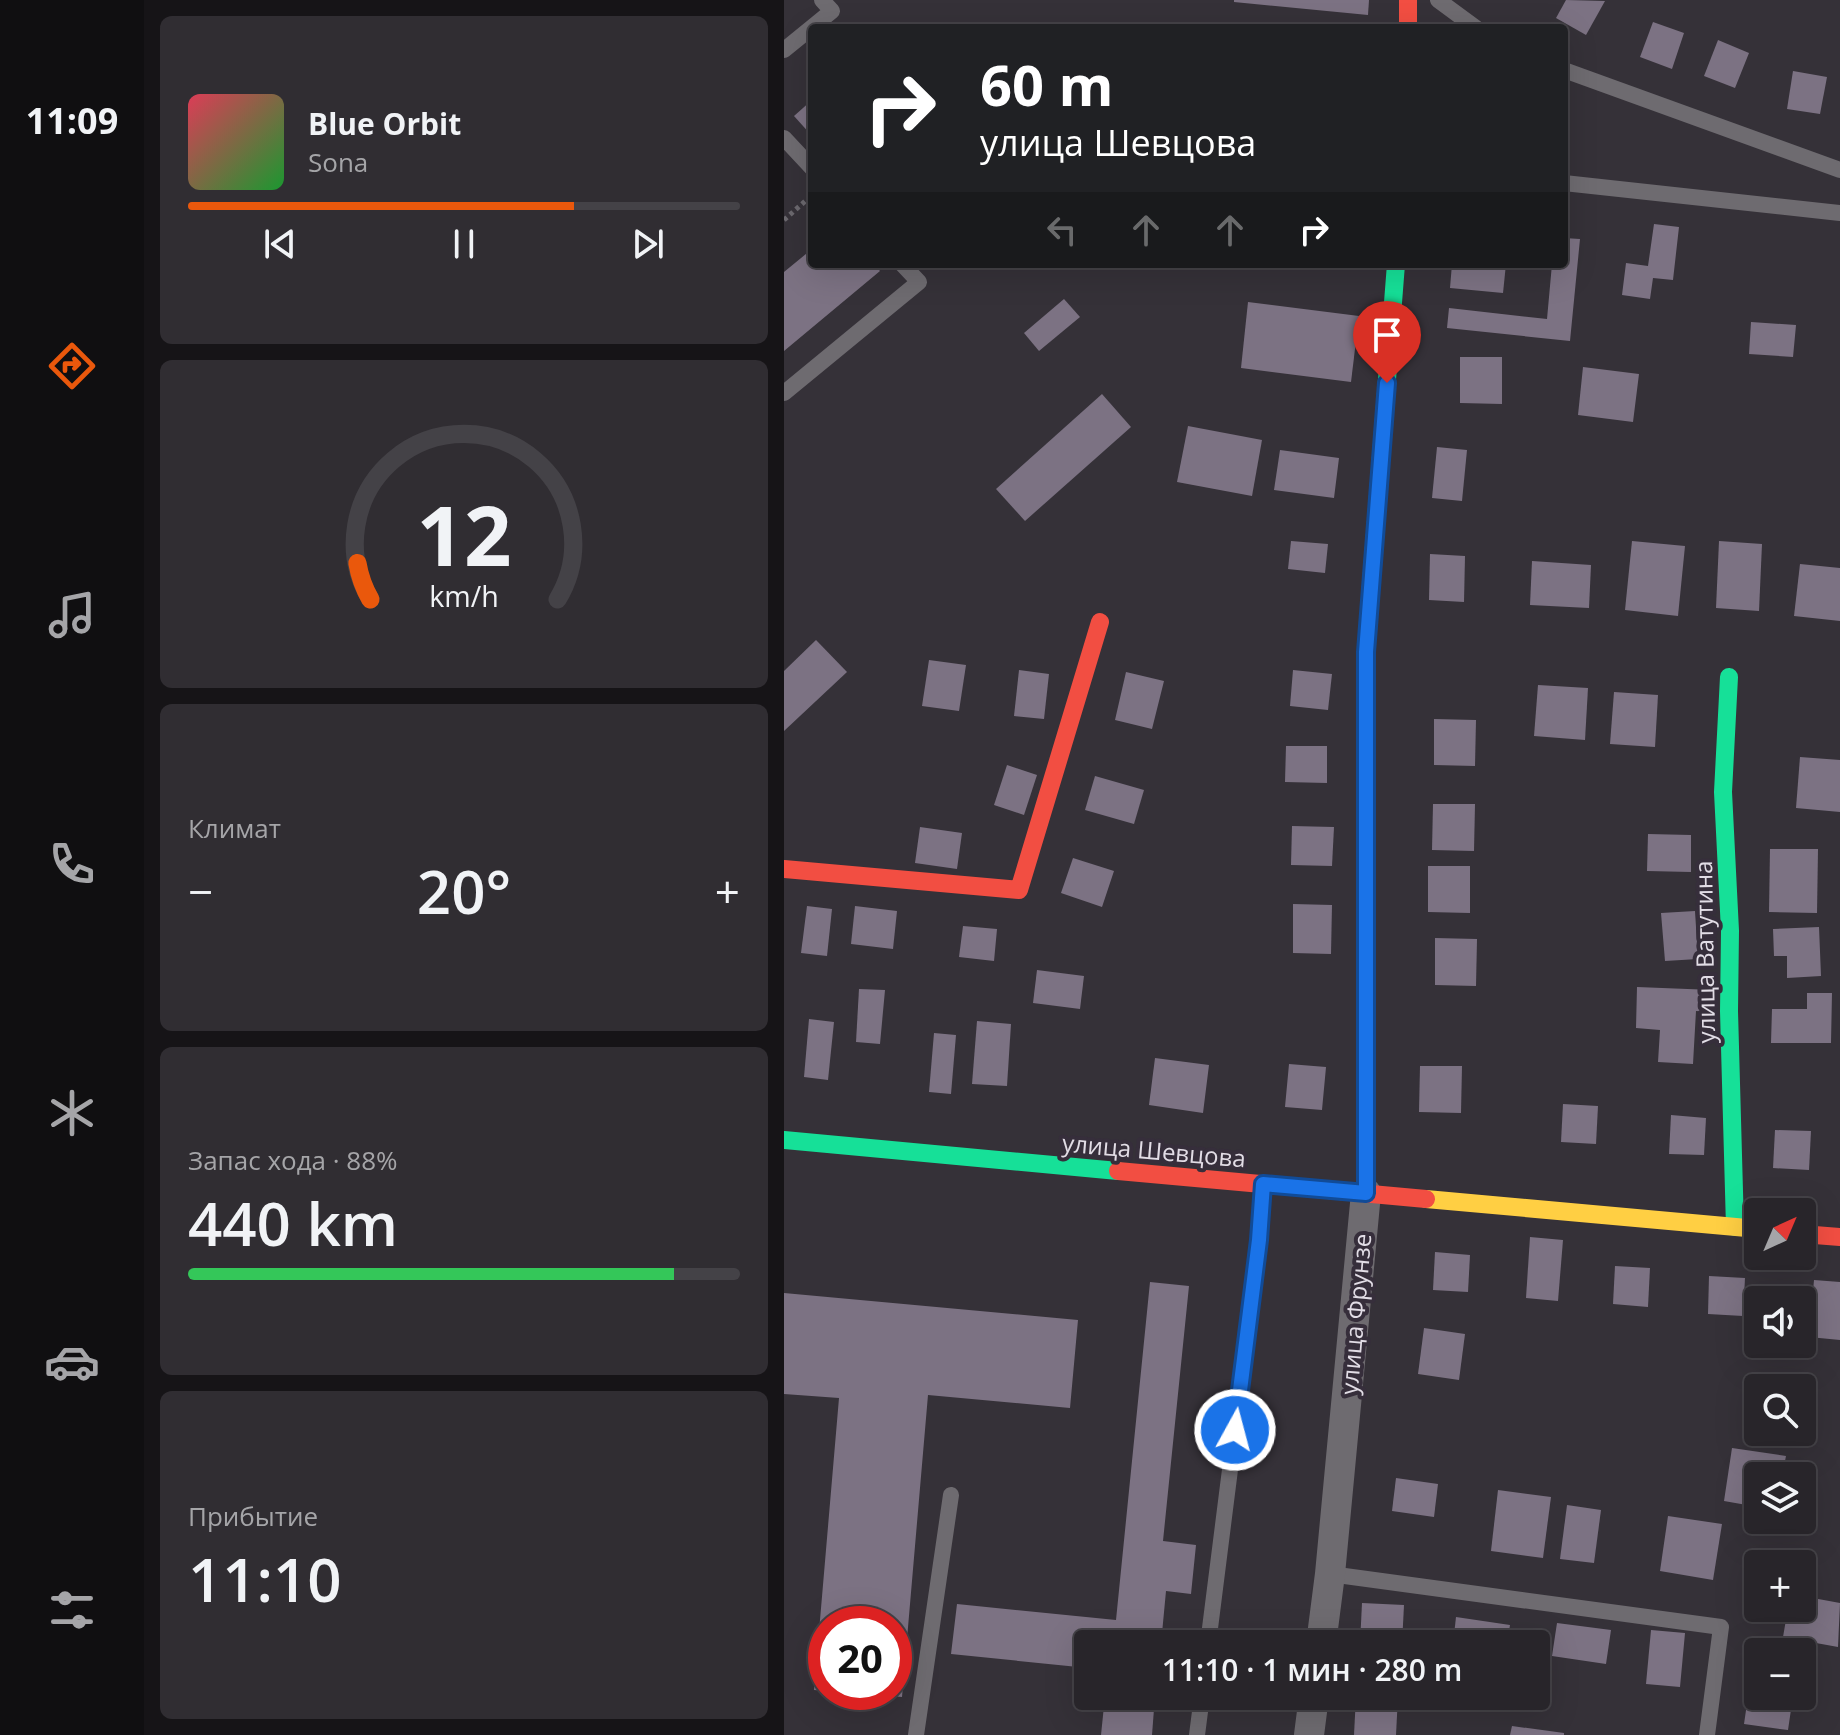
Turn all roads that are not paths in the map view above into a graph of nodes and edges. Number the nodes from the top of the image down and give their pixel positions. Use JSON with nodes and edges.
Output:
{"nodes":[{"id":1,"x":822,"y":0,"type":"edge"},
{"id":2,"x":1408,"y":0,"type":"edge"},
{"id":3,"x":1438,"y":0,"type":"edge"},
{"id":4,"x":816,"y":24,"type":"edge"},
{"id":5,"x":1408,"y":24,"type":"edge"},
{"id":6,"x":1471,"y":24,"type":"edge"},
{"id":7,"x":808,"y":30,"type":"edge"},
{"id":8,"x":784,"y":50,"type":"edge"},
{"id":9,"x":1568,"y":71,"type":"edge"},
{"id":10,"x":784,"y":138,"type":"edge"},
{"id":11,"x":808,"y":164,"type":"edge"},
{"id":12,"x":1840,"y":170,"type":"edge"},
{"id":13,"x":1568,"y":183,"type":"edge"},
{"id":14,"x":1840,"y":213,"type":"edge"},
{"id":15,"x":906,"y":268,"type":"edge"},
{"id":16,"x":1396,"y":268,"type":"edge"},
{"id":17,"x":784,"y":393,"type":"edge"},
{"id":18,"x":1100,"y":622,"type":"dead end"},
{"id":19,"x":1729,"y":677,"type":"dead end"},
{"id":20,"x":784,"y":869,"type":"edge"},
{"id":21,"x":784,"y":1140,"type":"edge"},
{"id":22,"x":1263,"y":1184,"type":"junction"},
{"id":23,"x":1366,"y":1193,"type":"junction"},
{"id":24,"x":1735,"y":1227,"type":"junction"},
{"id":25,"x":1744,"y":1228,"type":"edge"},
{"id":26,"x":1816,"y":1235,"type":"edge"},
{"id":27,"x":1840,"y":1237,"type":"edge"},
{"id":28,"x":951,"y":1495,"type":"dead end"},
{"id":29,"x":1330,"y":1574,"type":"junction"},
{"id":30,"x":1210,"y":1630,"type":"edge"},
{"id":31,"x":1323,"y":1630,"type":"edge"},
{"id":32,"x":1200,"y":1710,"type":"edge"},
{"id":33,"x":1312,"y":1710,"type":"edge"},
{"id":34,"x":916,"y":1735,"type":"edge"},
{"id":35,"x":1197,"y":1735,"type":"edge"},
{"id":36,"x":1309,"y":1735,"type":"edge"},
{"id":37,"x":1707,"y":1735,"type":"edge"}],
"edges":[{"from":1,"to":4,"type":"lane"},
{"from":2,"to":5,"type":"street"},
{"from":3,"to":6,"type":"lane"},
{"from":7,"to":8,"type":"lane"},
{"from":9,"to":12,"type":"lane"},
{"from":10,"to":11,"type":"lane"},
{"from":13,"to":14,"type":"lane"},
{"from":15,"to":17,"type":"lane"},
{"from":16,"to":23,"type":"street","name":"улица Фрунзе"},
{"from":18,"to":20,"type":"street"},
{"from":19,"to":24,"type":"street","name":"улица Ватутина"},
{"from":21,"to":22,"type":"street","name":"улица Шевцова"},
{"from":22,"to":23,"type":"street","name":"улица Шевцова"},
{"from":22,"to":30,"type":"lane"},
{"from":23,"to":24,"type":"street","name":"улица Шевцова"},
{"from":23,"to":29,"type":"street","name":"улица Фрунзе"},
{"from":24,"to":25,"type":"street","name":"улица Шевцова"},
{"from":26,"to":27,"type":"street"},
{"from":28,"to":34,"type":"lane"},
{"from":29,"to":31,"type":"street","name":"улица Фрунзе"},
{"from":29,"to":37,"type":"lane"},
{"from":32,"to":35,"type":"lane"},
{"from":33,"to":36,"type":"street"}]}
